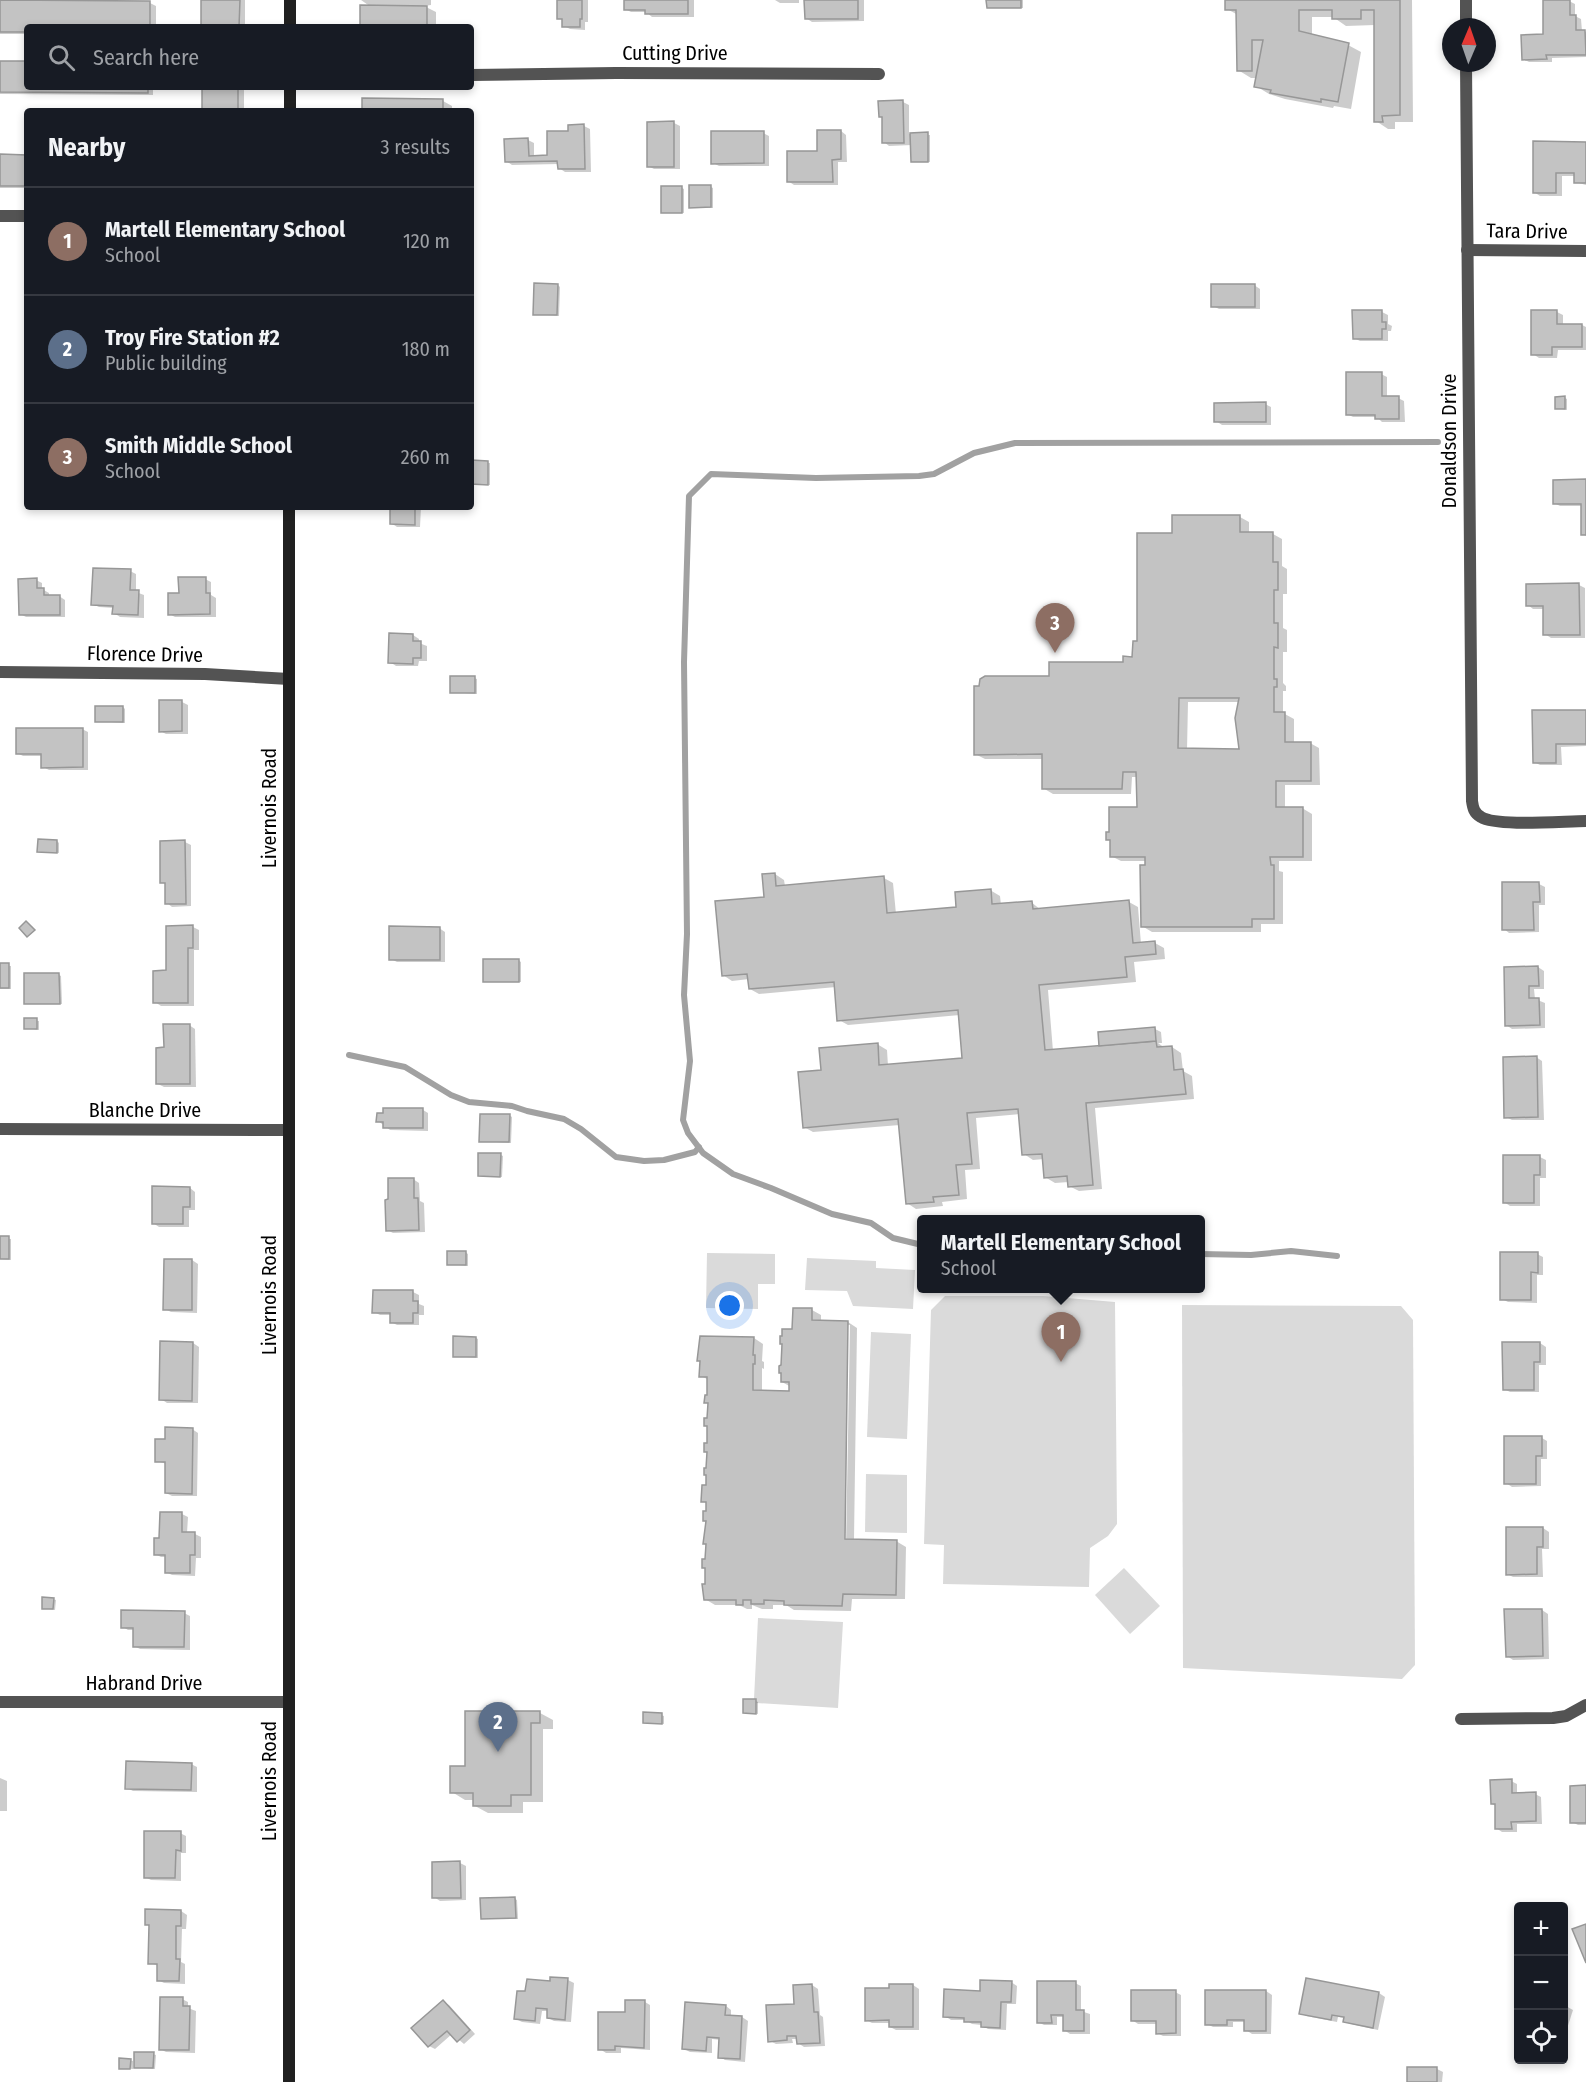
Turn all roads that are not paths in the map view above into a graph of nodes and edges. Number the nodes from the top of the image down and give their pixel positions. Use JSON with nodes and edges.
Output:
{"nodes":[{"id":1,"x":290,"y":0,"type":"edge"},
{"id":2,"x":1466,"y":0,"type":"edge"},
{"id":3,"x":1466,"y":18,"type":"edge"},
{"id":4,"x":290,"y":24,"type":"edge"},
{"id":5,"x":1466,"y":72,"type":"edge"},
{"id":6,"x":879,"y":74,"type":"dead end"},
{"id":7,"x":474,"y":75,"type":"edge"},
{"id":8,"x":290,"y":90,"type":"edge"},
{"id":9,"x":290,"y":108,"type":"edge"},
{"id":10,"x":0,"y":216,"type":"edge"},
{"id":11,"x":24,"y":216,"type":"edge"},
{"id":12,"x":1467,"y":250,"type":"junction"},
{"id":13,"x":1586,"y":251,"type":"edge"},
{"id":14,"x":289,"y":510,"type":"edge"},
{"id":15,"x":0,"y":672,"type":"edge"},
{"id":16,"x":289,"y":679,"type":"junction"},
{"id":17,"x":1586,"y":821,"type":"edge"},
{"id":18,"x":0,"y":1129,"type":"edge"},
{"id":19,"x":289,"y":1130,"type":"junction"},
{"id":20,"x":0,"y":1702,"type":"edge"},
{"id":21,"x":289,"y":1702,"type":"junction"},
{"id":22,"x":1586,"y":1705,"type":"edge"},
{"id":23,"x":1461,"y":1719,"type":"dead end"},
{"id":24,"x":289,"y":2082,"type":"edge"}],
"edges":[{"from":1,"to":4,"type":"main road"},
{"from":2,"to":3,"type":"street"},
{"from":5,"to":12,"type":"street","name":"Donaldson Drive"},
{"from":6,"to":7,"type":"street","name":"Cutting Drive"},
{"from":8,"to":9,"type":"main road"},
{"from":10,"to":11,"type":"street"},
{"from":12,"to":13,"type":"street","name":"Tara Drive"},
{"from":12,"to":17,"type":"street","name":"Donaldson Drive"},
{"from":14,"to":16,"type":"main road","name":"Livernois Road"},
{"from":15,"to":16,"type":"street","name":"Florence Drive"},
{"from":16,"to":19,"type":"main road","name":"Livernois Road"},
{"from":18,"to":19,"type":"street","name":"Blanche Drive"},
{"from":19,"to":21,"type":"main road","name":"Livernois Road"},
{"from":20,"to":21,"type":"street","name":"Habrand Drive"},
{"from":21,"to":24,"type":"main road","name":"Livernois Road"},
{"from":22,"to":23,"type":"street"}]}
